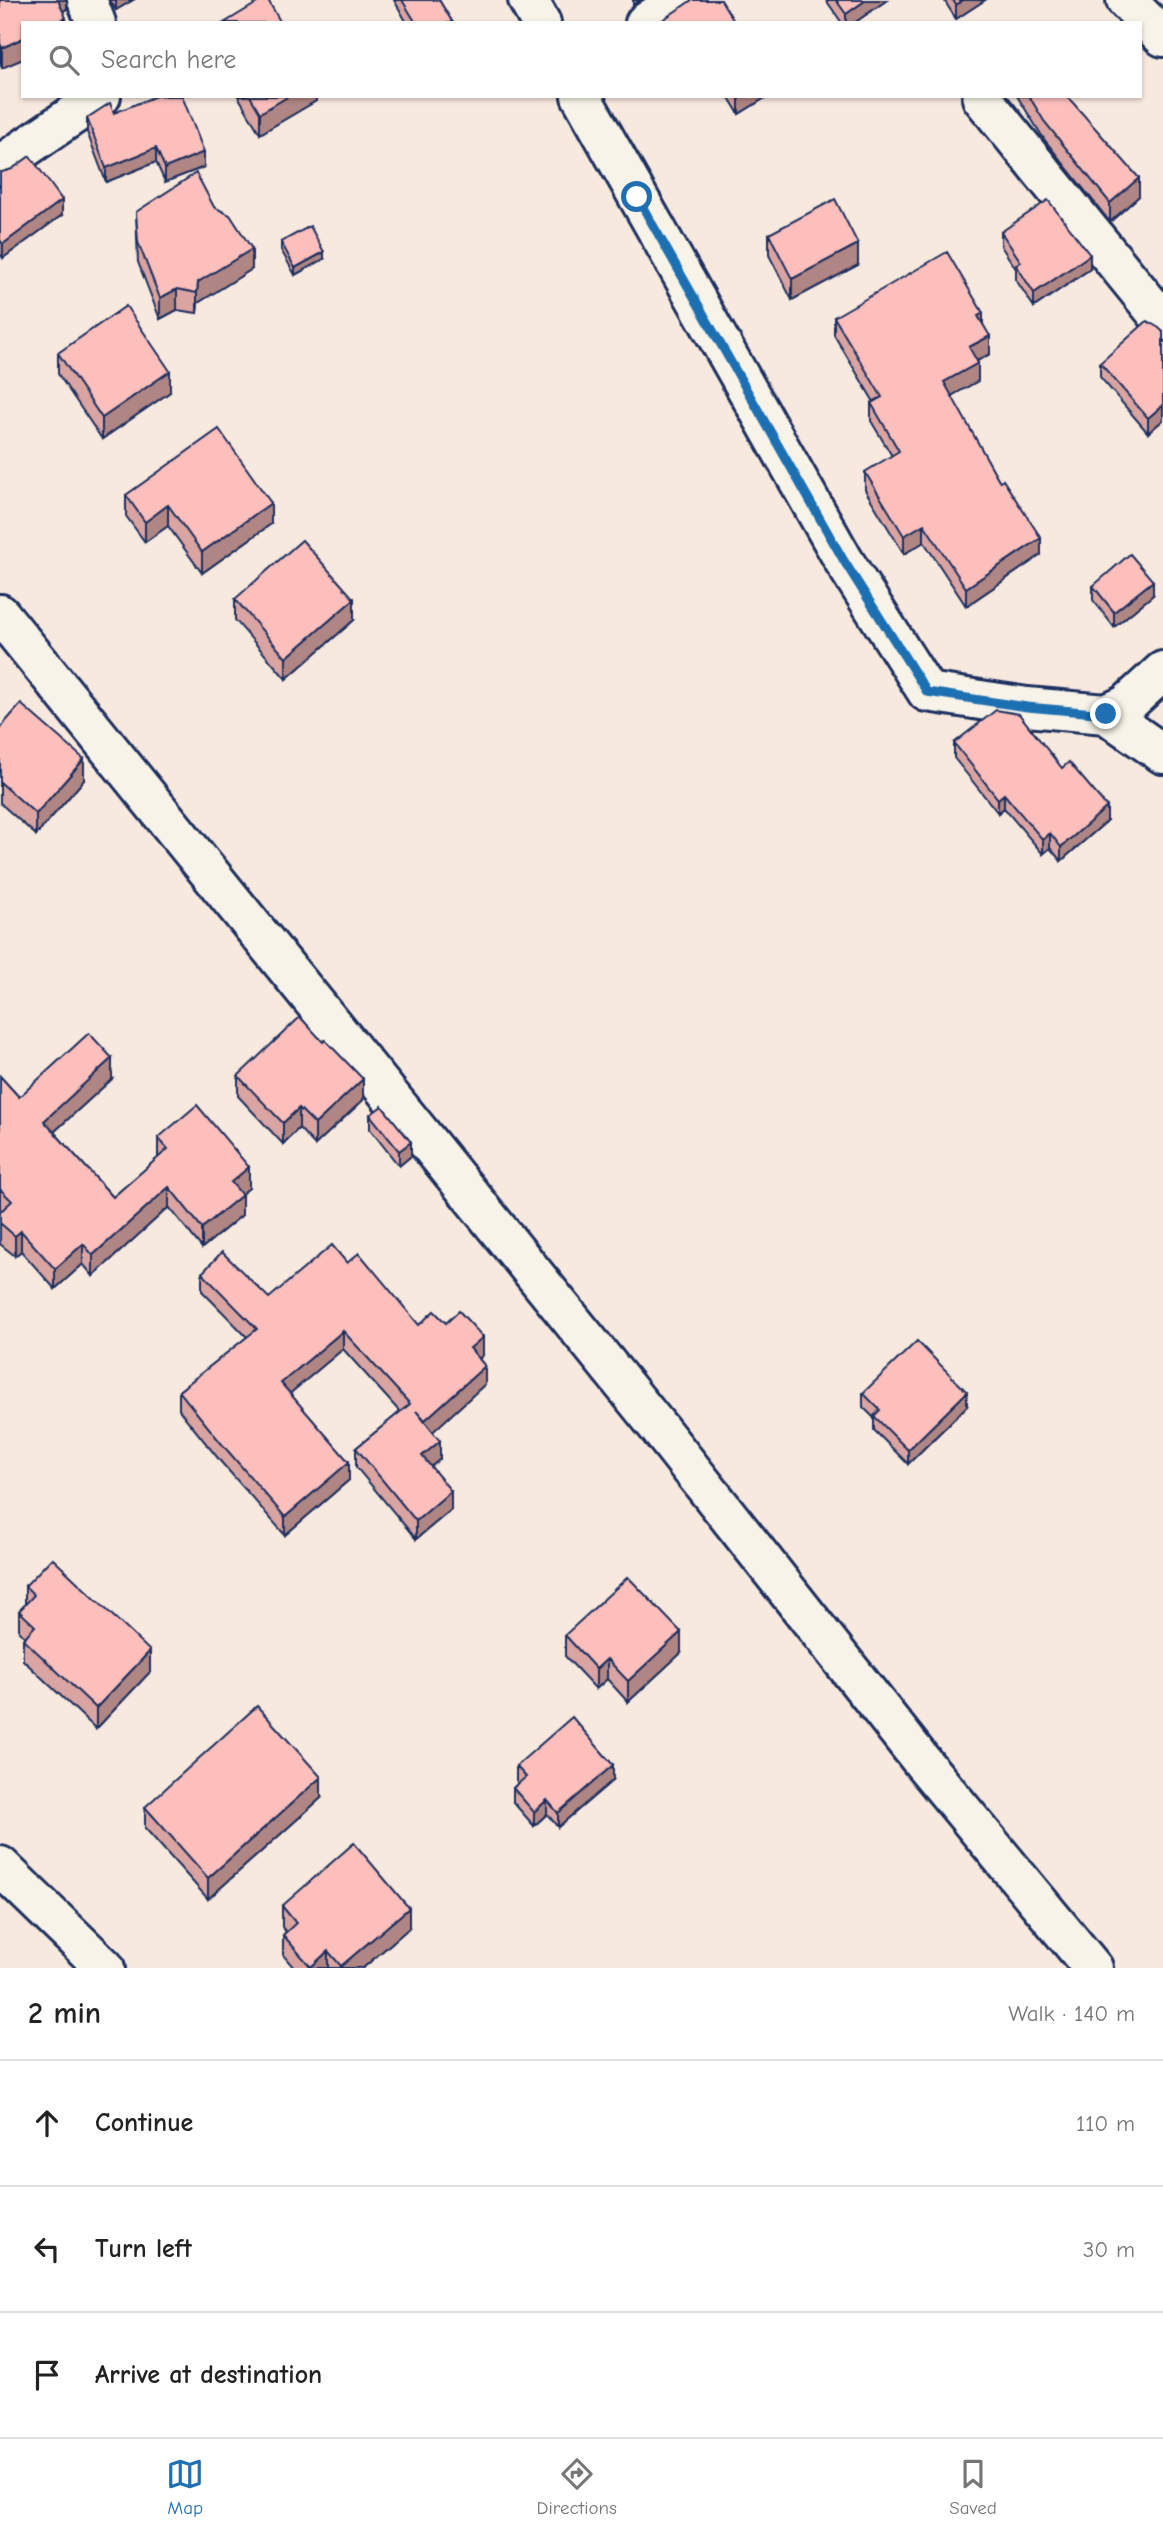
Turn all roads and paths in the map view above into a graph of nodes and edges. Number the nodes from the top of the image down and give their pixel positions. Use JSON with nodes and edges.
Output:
{"nodes":[{"id":1,"x":87,"y":0,"type":"edge"},
{"id":2,"x":528,"y":0,"type":"edge"},
{"id":3,"x":679,"y":0,"type":"edge"},
{"id":4,"x":1126,"y":0,"type":"edge"},
{"id":5,"x":95,"y":21,"type":"edge"},
{"id":6,"x":540,"y":21,"type":"edge"},
{"id":7,"x":648,"y":21,"type":"edge"},
{"id":8,"x":1163,"y":37,"type":"edge"},
{"id":9,"x":99,"y":98,"type":"edge"},
{"id":10,"x":582,"y":98,"type":"edge"},
{"id":11,"x":982,"y":98,"type":"edge"},
{"id":12,"x":0,"y":165,"type":"edge"},
{"id":13,"x":1163,"y":321,"type":"edge"},
{"id":14,"x":0,"y":614,"type":"edge"},
{"id":15,"x":1163,"y":671,"type":"edge"},
{"id":16,"x":1106,"y":714,"type":"junction"},
{"id":17,"x":1163,"y":754,"type":"edge"},
{"id":18,"x":0,"y":1866,"type":"edge"},
{"id":19,"x":105,"y":1968,"type":"edge"},
{"id":20,"x":1093,"y":1968,"type":"edge"}],
"edges":[{"from":1,"to":5,"type":"street"},
{"from":2,"to":6,"type":"street"},
{"from":3,"to":7,"type":"street"},
{"from":4,"to":8,"type":"street"},
{"from":9,"to":12,"type":"street"},
{"from":10,"to":16,"type":"street"},
{"from":11,"to":13,"type":"street"},
{"from":14,"to":20,"type":"street"},
{"from":15,"to":16,"type":"street"},
{"from":16,"to":17,"type":"street"},
{"from":18,"to":19,"type":"street"}]}
